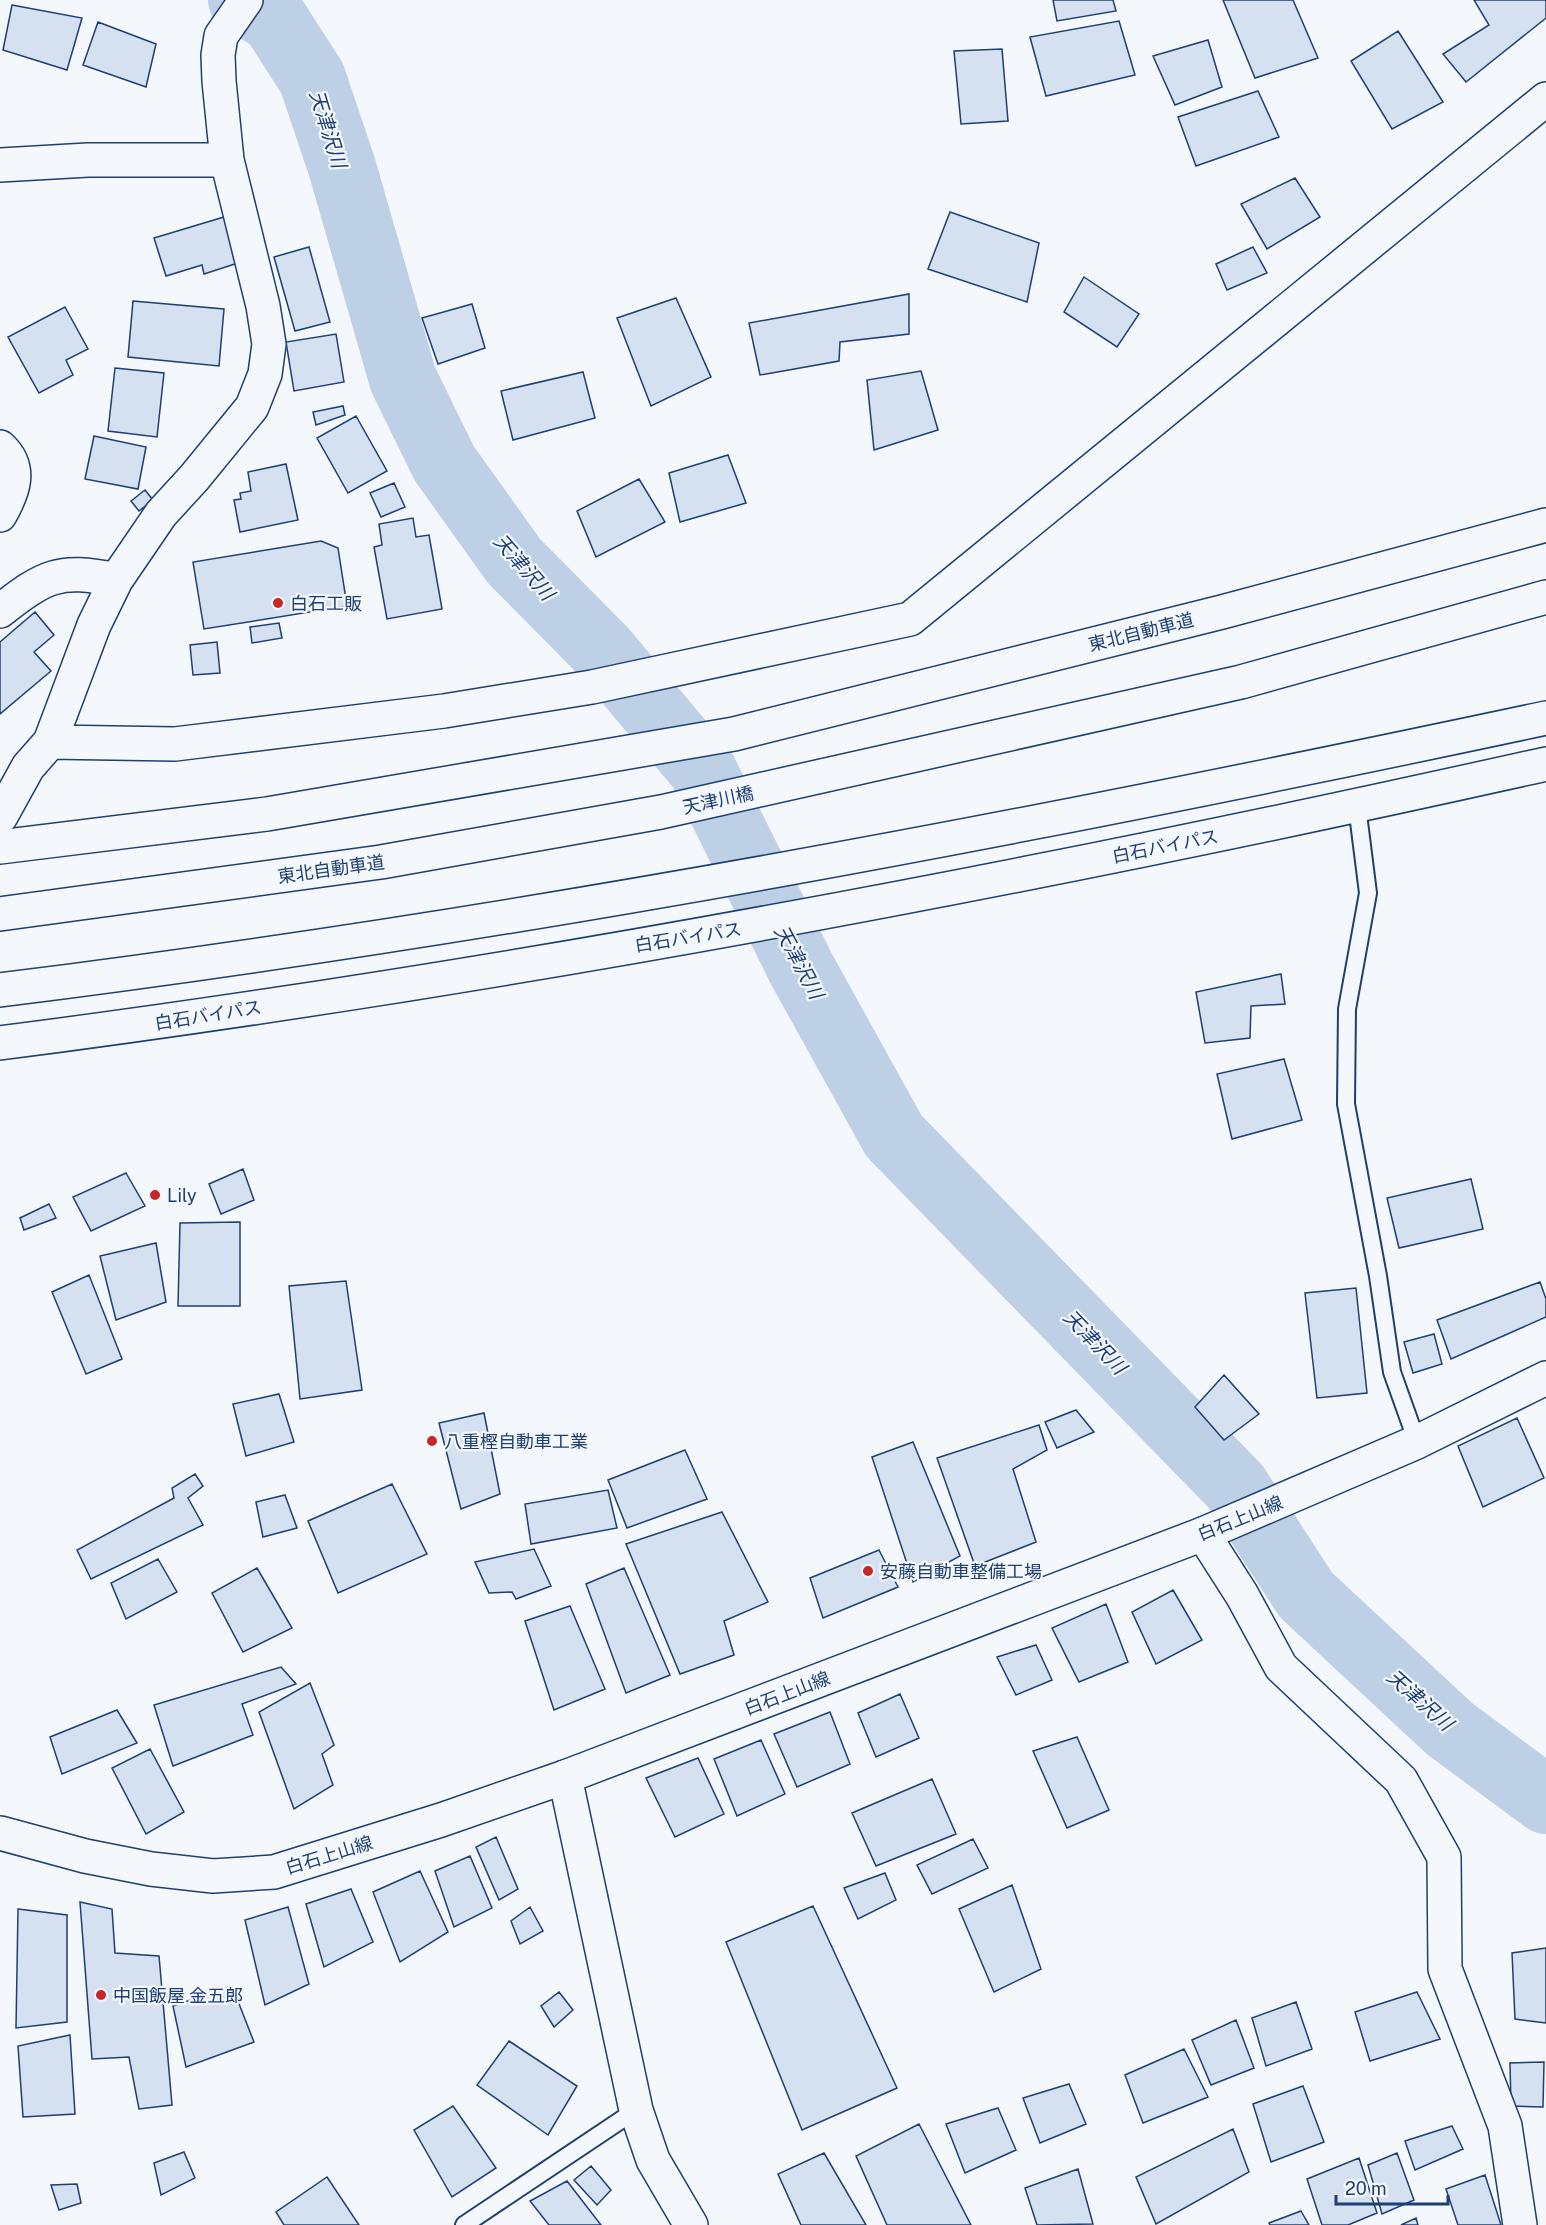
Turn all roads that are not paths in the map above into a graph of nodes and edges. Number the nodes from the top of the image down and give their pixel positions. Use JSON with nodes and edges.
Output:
{"nodes":[{"id":1,"x":238,"y":10,"type":"edge"},
{"id":2,"x":1546,"y":99,"type":"edge"},
{"id":3,"x":227,"y":160,"type":"junction"},
{"id":4,"x":0,"y":165,"type":"edge"},
{"id":5,"x":0,"y":447,"type":"edge"},
{"id":6,"x":0,"y":515,"type":"edge"},
{"id":7,"x":1546,"y":525,"type":"edge"},
{"id":8,"x":116,"y":580,"type":"junction"},
{"id":9,"x":1546,"y":597,"type":"edge"},
{"id":10,"x":0,"y":611,"type":"edge"},
{"id":11,"x":1546,"y":718,"type":"edge"},
{"id":12,"x":50,"y":742,"type":"junction"},
{"id":13,"x":1546,"y":764,"type":"edge"},
{"id":14,"x":14,"y":768,"type":"edge"},
{"id":15,"x":1357,"y":806,"type":"junction"},
{"id":16,"x":661,"y":812,"type":"joint"},
{"id":17,"x":0,"y":831,"type":"edge"},
{"id":18,"x":0,"y":914,"type":"edge"},
{"id":19,"x":0,"y":990,"type":"edge"},
{"id":20,"x":0,"y":1043,"type":"edge"},
{"id":21,"x":1546,"y":1378,"type":"edge"},
{"id":22,"x":1418,"y":1442,"type":"junction"},
{"id":23,"x":1216,"y":1528,"type":"junction"},
{"id":24,"x":565,"y":1777,"type":"junction"},
{"id":25,"x":0,"y":1833,"type":"edge"},
{"id":26,"x":636,"y":2110,"type":"junction"},
{"id":27,"x":464,"y":2225,"type":"edge"},
{"id":28,"x":691,"y":2225,"type":"edge"},
{"id":29,"x":1520,"y":2225,"type":"edge"}],
"edges":[{"from":1,"to":3,"type":"main road"},
{"from":2,"to":12,"type":"main road"},
{"from":3,"to":4,"type":"main road"},
{"from":3,"to":8,"type":"main road"},
{"from":5,"to":6,"type":"main road"},
{"from":7,"to":17,"type":"main road","name":"東北自動車道"},
{"from":8,"to":10,"type":"main road"},
{"from":8,"to":12,"type":"main road"},
{"from":9,"to":16,"type":"main road","name":"天津川橋"},
{"from":11,"to":19,"type":"main road"},
{"from":12,"to":14,"type":"main road"},
{"from":13,"to":15,"type":"main road","name":"白石バイパス"},
{"from":14,"to":17,"type":"main road"},
{"from":15,"to":20,"type":"main road","name":"白石バイパス"},
{"from":15,"to":22,"type":"lane"},
{"from":16,"to":18,"type":"main road","name":"東北自動車道"},
{"from":21,"to":22,"type":"main road","name":"白石上山線"},
{"from":22,"to":23,"type":"main road","name":"白石上山線"},
{"from":23,"to":24,"type":"main road","name":"白石上山線"},
{"from":23,"to":29,"type":"main road"},
{"from":24,"to":25,"type":"main road","name":"白石上山線"},
{"from":24,"to":26,"type":"main road"},
{"from":26,"to":27,"type":"lane"},
{"from":26,"to":28,"type":"main road"}]}
